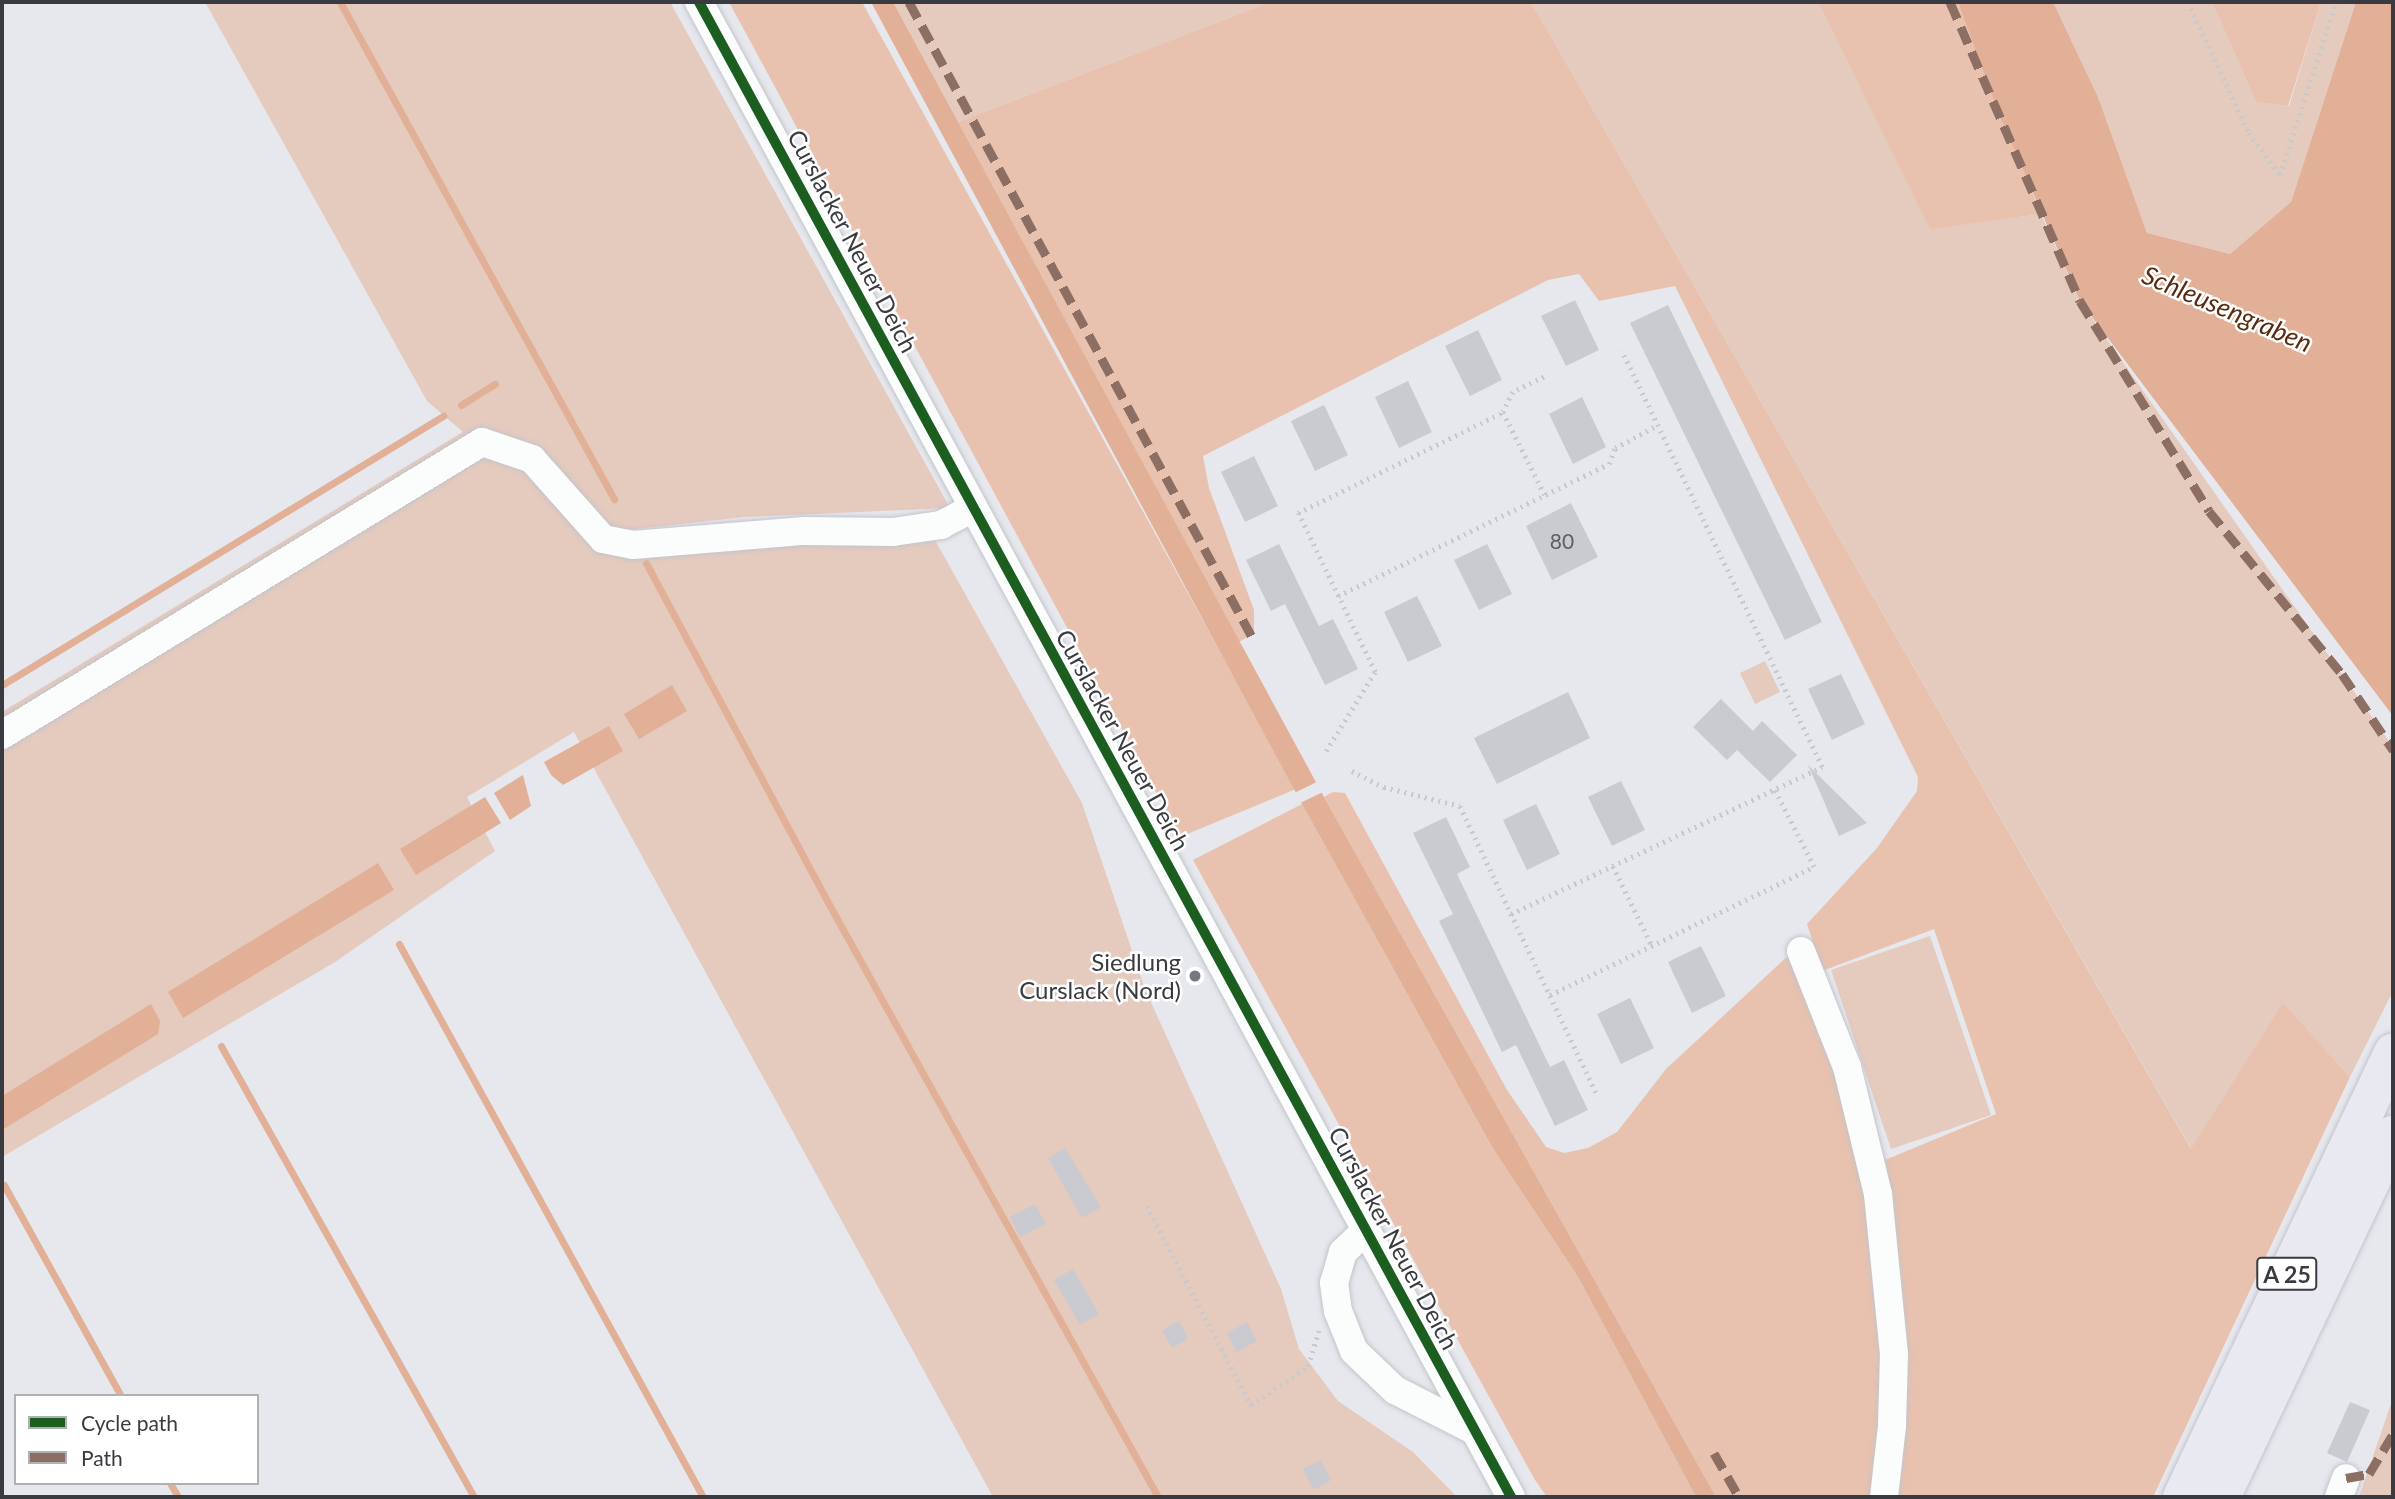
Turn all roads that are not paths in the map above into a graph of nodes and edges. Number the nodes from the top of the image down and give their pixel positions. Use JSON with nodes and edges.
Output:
{"nodes":[{"id":1,"x":699,"y":2,"type":"edge"},
{"id":2,"x":973,"y":508,"type":"junction"},
{"id":3,"x":2,"y":735,"type":"edge"},
{"id":4,"x":1801,"y":951,"type":"dead end"},
{"id":5,"x":2393,"y":1052,"type":"edge"},
{"id":6,"x":2393,"y":1135,"type":"edge"},
{"id":7,"x":1366,"y":1230,"type":"junction"},
{"id":8,"x":2289,"y":1361,"type":"junction"},
{"id":9,"x":1475,"y":1431,"type":"junction"},
{"id":10,"x":1511,"y":1497,"type":"edge"},
{"id":11,"x":1884,"y":1497,"type":"edge"},
{"id":12,"x":2182,"y":1497,"type":"edge"},
{"id":13,"x":2221,"y":1497,"type":"edge"},
{"id":14,"x":2248,"y":1497,"type":"edge"}],
"edges":[{"from":1,"to":2,"type":"street","name":"Curslacker Neuer Deich"},
{"from":2,"to":3,"type":"street"},
{"from":2,"to":7,"type":"street","name":"Curslacker Neuer Deich"},
{"from":4,"to":11,"type":"street"},
{"from":5,"to":12,"type":"highway","number":"A 25"},
{"from":6,"to":8,"type":"highway","number":"A 25"},
{"from":7,"to":9,"type":"street","name":"Curslacker Neuer Deich"},
{"from":7,"to":9,"type":"street"},
{"from":8,"to":13,"type":"highway","number":"A 25"},
{"from":8,"to":14,"type":"highway"},
{"from":9,"to":10,"type":"street","name":"Curslacker Neuer Deich"}]}
